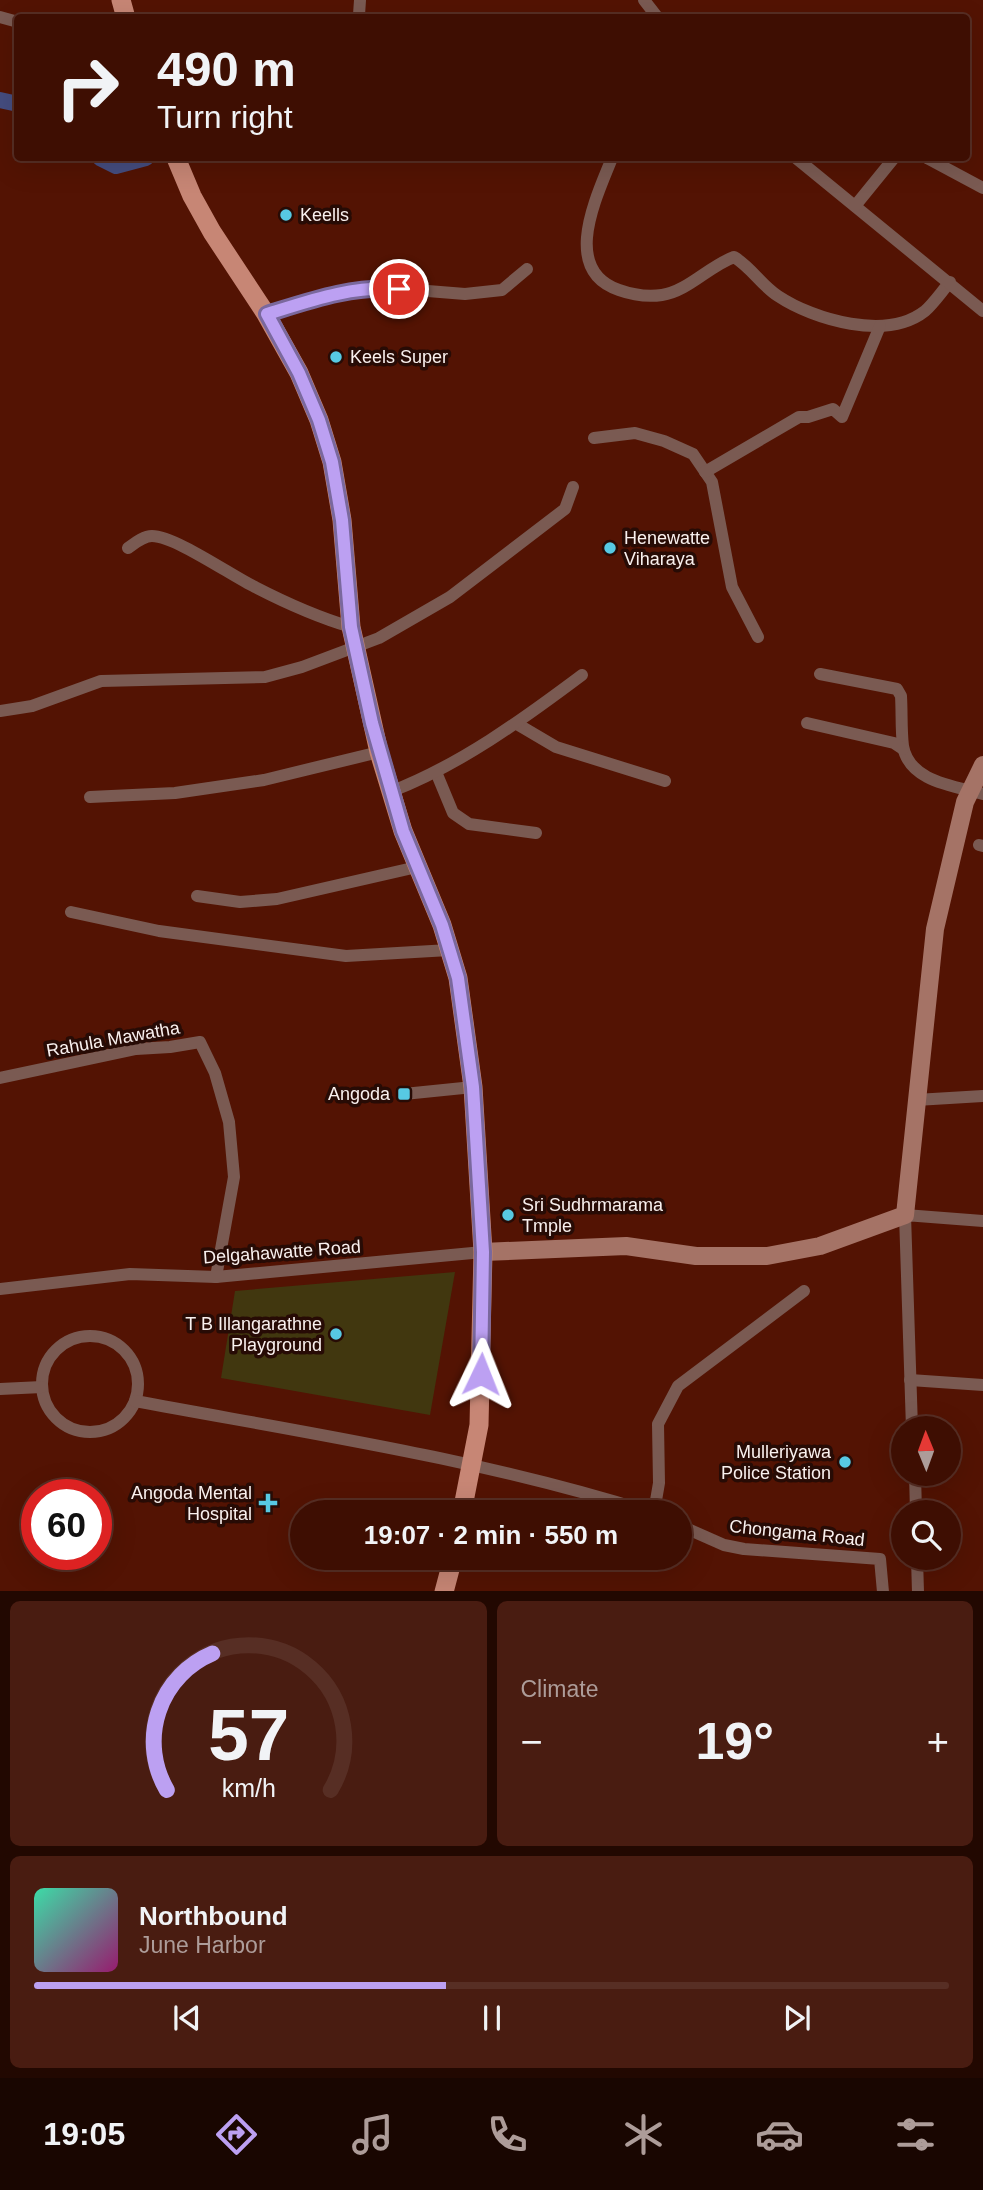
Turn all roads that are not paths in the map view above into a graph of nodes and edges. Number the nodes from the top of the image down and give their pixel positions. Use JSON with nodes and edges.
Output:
{"nodes":[{"id":1,"x":644,"y":0,"type":"edge"},
{"id":2,"x":655,"y":14,"type":"edge"},
{"id":3,"x":177,"y":161,"type":"edge"},
{"id":4,"x":611,"y":161,"type":"edge"},
{"id":5,"x":800,"y":161,"type":"edge"},
{"id":6,"x":892,"y":161,"type":"edge"},
{"id":7,"x":933,"y":161,"type":"edge"},
{"id":8,"x":983,"y":188,"type":"edge"},
{"id":9,"x":855,"y":206,"type":"junction"},
{"id":10,"x":527,"y":268,"type":"dead end"},
{"id":11,"x":950,"y":282,"type":"junction"},
{"id":12,"x":983,"y":312,"type":"edge"},
{"id":13,"x":267,"y":314,"type":"junction"},
{"id":14,"x":880,"y":326,"type":"junction"},
{"id":15,"x":594,"y":438,"type":"dead end"},
{"id":16,"x":705,"y":472,"type":"junction"},
{"id":17,"x":573,"y":487,"type":"dead end"},
{"id":18,"x":128,"y":548,"type":"dead end"},
{"id":19,"x":351,"y":627,"type":"junction"},
{"id":20,"x":758,"y":637,"type":"dead end"},
{"id":21,"x":355,"y":648,"type":"junction"},
{"id":22,"x":820,"y":674,"type":"dead end"},
{"id":23,"x":582,"y":675,"type":"dead end"},
{"id":24,"x":0,"y":711,"type":"edge"},
{"id":25,"x":807,"y":723,"type":"dead end"},
{"id":26,"x":517,"y":724,"type":"junction"},
{"id":27,"x":904,"y":749,"type":"junction"},
{"id":28,"x":379,"y":752,"type":"junction"},
{"id":29,"x":983,"y":765,"type":"edge"},
{"id":30,"x":436,"y":772,"type":"junction"},
{"id":31,"x":665,"y":781,"type":"dead end"},
{"id":32,"x":390,"y":792,"type":"junction"},
{"id":33,"x":977,"y":792,"type":"edge"},
{"id":34,"x":90,"y":797,"type":"dead end"},
{"id":35,"x":536,"y":833,"type":"dead end"},
{"id":36,"x":417,"y":867,"type":"junction"},
{"id":37,"x":197,"y":896,"type":"dead end"},
{"id":38,"x":71,"y":912,"type":"dead end"},
{"id":39,"x":449,"y":950,"type":"junction"},
{"id":40,"x":0,"y":1078,"type":"edge"},
{"id":41,"x":473,"y":1087,"type":"junction"},
{"id":42,"x":404,"y":1094,"type":"dead end"},
{"id":43,"x":983,"y":1096,"type":"edge"},
{"id":44,"x":916,"y":1100,"type":"junction"},
{"id":45,"x":905,"y":1215,"type":"junction"},
{"id":46,"x":983,"y":1221,"type":"edge"},
{"id":47,"x":483,"y":1252,"type":"junction"},
{"id":48,"x":216,"y":1277,"type":"junction"},
{"id":49,"x":0,"y":1289,"type":"edge"},
{"id":50,"x":804,"y":1292,"type":"dead end"},
{"id":51,"x":910,"y":1380,"type":"junction"},
{"id":52,"x":983,"y":1385,"type":"edge"},
{"id":53,"x":42,"y":1387,"type":"junction"},
{"id":54,"x":0,"y":1390,"type":"edge"},
{"id":55,"x":135,"y":1401,"type":"junction"},
{"id":56,"x":912,"y":1416,"type":"edge"},
{"id":57,"x":472,"y":1464,"type":"junction"},
{"id":58,"x":464,"y":1500,"type":"edge"},
{"id":59,"x":609,"y":1500,"type":"edge"},
{"id":60,"x":654,"y":1500,"type":"edge"},
{"id":61,"x":692,"y":1530,"type":"edge"},
{"id":62,"x":450,"y":1570,"type":"edge"},
{"id":63,"x":917,"y":1570,"type":"edge"},
{"id":64,"x":444,"y":1591,"type":"edge"},
{"id":65,"x":883,"y":1591,"type":"edge"},
{"id":66,"x":918,"y":1591,"type":"edge"}],
"edges":[{"from":1,"to":2,"type":"street"},
{"from":3,"to":13,"type":"main road"},
{"from":4,"to":14,"type":"street"},
{"from":5,"to":9,"type":"street"},
{"from":6,"to":9,"type":"street"},
{"from":7,"to":8,"type":"street"},
{"from":9,"to":11,"type":"street"},
{"from":10,"to":13,"type":"street"},
{"from":11,"to":12,"type":"street"},
{"from":11,"to":14,"type":"street"},
{"from":13,"to":19,"type":"main road"},
{"from":14,"to":16,"type":"street"},
{"from":15,"to":16,"type":"street"},
{"from":16,"to":20,"type":"street"},
{"from":17,"to":21,"type":"street"},
{"from":18,"to":19,"type":"street"},
{"from":19,"to":21,"type":"main road"},
{"from":21,"to":24,"type":"street"},
{"from":21,"to":28,"type":"main road"},
{"from":22,"to":27,"type":"street"},
{"from":23,"to":26,"type":"street"},
{"from":25,"to":27,"type":"street"},
{"from":26,"to":30,"type":"street"},
{"from":26,"to":31,"type":"street"},
{"from":27,"to":33,"type":"street"},
{"from":28,"to":32,"type":"main road"},
{"from":28,"to":34,"type":"street"},
{"from":29,"to":33,"type":"street"},
{"from":30,"to":32,"type":"street"},
{"from":30,"to":35,"type":"street"},
{"from":32,"to":36,"type":"main road"},
{"from":33,"to":44,"type":"street"},
{"from":36,"to":37,"type":"street"},
{"from":36,"to":39,"type":"main road"},
{"from":38,"to":39,"type":"street"},
{"from":39,"to":41,"type":"main road"},
{"from":40,"to":48,"type":"street","name":"Rahula Mawatha"},
{"from":41,"to":42,"type":"street"},
{"from":41,"to":47,"type":"main road"},
{"from":43,"to":44,"type":"street"},
{"from":44,"to":45,"type":"street"},
{"from":45,"to":46,"type":"street"},
{"from":45,"to":47,"type":"street"},
{"from":45,"to":51,"type":"street"},
{"from":47,"to":48,"type":"street","name":"Delgahawatte Road"},
{"from":47,"to":57,"type":"main road"},
{"from":48,"to":49,"type":"street","name":"Delgahawatte Road"},
{"from":50,"to":60,"type":"street"},
{"from":51,"to":52,"type":"street"},
{"from":51,"to":56,"type":"street"},
{"from":53,"to":54,"type":"street"},
{"from":53,"to":55,"type":"street"},
{"from":53,"to":55,"type":"street"},
{"from":55,"to":57,"type":"street"},
{"from":57,"to":58,"type":"main road"},
{"from":57,"to":59,"type":"street"},
{"from":61,"to":65,"type":"street","name":"Chongama Road"},
{"from":62,"to":64,"type":"main road"},
{"from":63,"to":66,"type":"street"}]}
